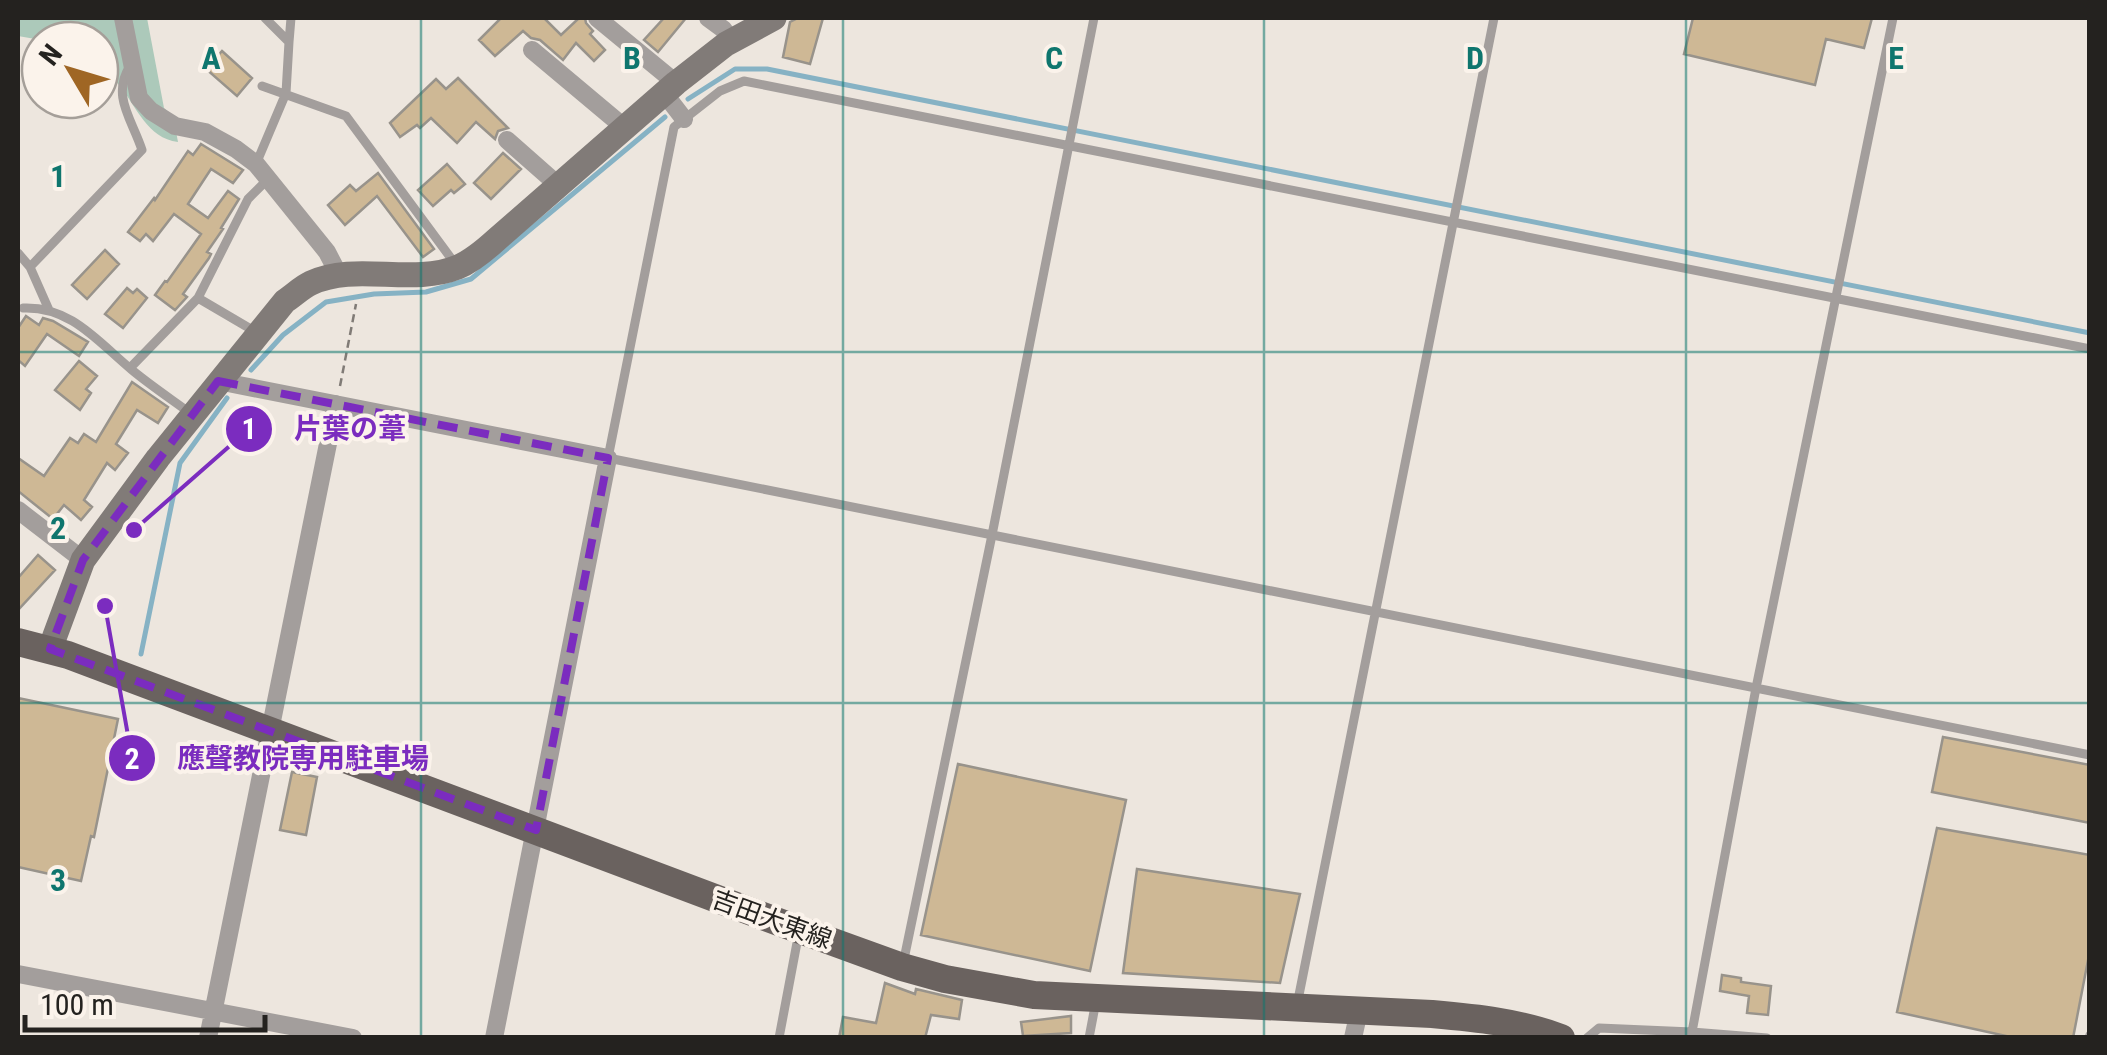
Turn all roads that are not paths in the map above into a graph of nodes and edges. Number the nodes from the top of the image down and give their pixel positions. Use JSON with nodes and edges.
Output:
{"nodes":[{"id":1,"x":123,"y":18,"type":"edge"},
{"id":2,"x":265,"y":18,"type":"edge"},
{"id":3,"x":291,"y":18,"type":"edge"},
{"id":4,"x":597,"y":18,"type":"edge"},
{"id":5,"x":774,"y":18,"type":"edge"},
{"id":6,"x":1094,"y":18,"type":"edge"},
{"id":7,"x":1494,"y":18,"type":"edge"},
{"id":8,"x":1893,"y":18,"type":"edge"},
{"id":9,"x":720,"y":25,"type":"edge"},
{"id":10,"x":289,"y":42,"type":"junction"},
{"id":11,"x":532,"y":50,"type":"dead end"},
{"id":12,"x":132,"y":64,"type":"junction"},
{"id":13,"x":262,"y":86,"type":"dead end"},
{"id":14,"x":670,"y":88,"type":"junction"},
{"id":15,"x":286,"y":95,"type":"junction"},
{"id":16,"x":684,"y":120,"type":"junction"},
{"id":17,"x":625,"y":128,"type":"junction"},
{"id":18,"x":508,"y":140,"type":"dead end"},
{"id":19,"x":1070,"y":141,"type":"junction"},
{"id":20,"x":256,"y":164,"type":"junction"},
{"id":21,"x":267,"y":180,"type":"junction"},
{"id":22,"x":558,"y":184,"type":"junction"},
{"id":23,"x":1455,"y":219,"type":"junction"},
{"id":24,"x":18,"y":253,"type":"edge"},
{"id":25,"x":30,"y":267,"type":"junction"},
{"id":26,"x":458,"y":267,"type":"junction"},
{"id":27,"x":339,"y":275,"type":"junction"},
{"id":28,"x":1838,"y":295,"type":"junction"},
{"id":29,"x":198,"y":298,"type":"junction"},
{"id":30,"x":24,"y":308,"type":"dead end"},
{"id":31,"x":49,"y":310,"type":"junction"},
{"id":32,"x":257,"y":333,"type":"junction"},
{"id":33,"x":2090,"y":349,"type":"edge"},
{"id":34,"x":130,"y":368,"type":"junction"},
{"id":35,"x":218,"y":381,"type":"junction"},
{"id":36,"x":336,"y":404,"type":"junction"},
{"id":37,"x":192,"y":415,"type":"junction"},
{"id":38,"x":608,"y":458,"type":"junction"},
{"id":39,"x":18,"y":510,"type":"edge"},
{"id":40,"x":992,"y":535,"type":"junction"},
{"id":41,"x":83,"y":560,"type":"junction"},
{"id":42,"x":1374,"y":612,"type":"junction"},
{"id":43,"x":18,"y":642,"type":"edge"},
{"id":44,"x":50,"y":649,"type":"junction"},
{"id":45,"x":1756,"y":688,"type":"junction"},
{"id":46,"x":269,"y":731,"type":"junction"},
{"id":47,"x":2090,"y":755,"type":"edge"},
{"id":48,"x":536,"y":830,"type":"junction"},
{"id":49,"x":800,"y":930,"type":"junction"},
{"id":50,"x":902,"y":967,"type":"junction"},
{"id":51,"x":18,"y":974,"type":"edge"},
{"id":52,"x":1096,"y":1000,"type":"junction"},
{"id":53,"x":1297,"y":1008,"type":"junction"},
{"id":54,"x":214,"y":1011,"type":"junction"},
{"id":55,"x":1356,"y":1024,"type":"edge"},
{"id":56,"x":1434,"y":1026,"type":"edge"},
{"id":57,"x":1692,"y":1032,"type":"junction"},
{"id":58,"x":208,"y":1038,"type":"edge"},
{"id":59,"x":353,"y":1038,"type":"edge"},
{"id":60,"x":494,"y":1038,"type":"edge"},
{"id":61,"x":779,"y":1038,"type":"edge"},
{"id":62,"x":1089,"y":1038,"type":"edge"},
{"id":63,"x":1561,"y":1038,"type":"edge"},
{"id":64,"x":1587,"y":1038,"type":"edge"},
{"id":65,"x":1767,"y":1038,"type":"edge"}],
"edges":[{"from":1,"to":12,"type":"street"},
{"from":2,"to":10,"type":"lane"},
{"from":3,"to":10,"type":"lane"},
{"from":4,"to":14,"type":"street"},
{"from":5,"to":9,"type":"street"},
{"from":6,"to":19,"type":"lane"},
{"from":7,"to":23,"type":"lane"},
{"from":8,"to":28,"type":"lane"},
{"from":9,"to":14,"type":"street"},
{"from":10,"to":15,"type":"lane"},
{"from":11,"to":17,"type":"street"},
{"from":12,"to":20,"type":"street"},
{"from":12,"to":25,"type":"lane"},
{"from":13,"to":15,"type":"lane"},
{"from":14,"to":16,"type":"street"},
{"from":14,"to":17,"type":"street"},
{"from":15,"to":20,"type":"lane"},
{"from":15,"to":26,"type":"lane"},
{"from":16,"to":19,"type":"lane"},
{"from":16,"to":38,"type":"lane"},
{"from":17,"to":22,"type":"street"},
{"from":18,"to":22,"type":"street"},
{"from":19,"to":23,"type":"lane"},
{"from":19,"to":40,"type":"lane"},
{"from":20,"to":21,"type":"street"},
{"from":21,"to":27,"type":"street"},
{"from":21,"to":29,"type":"lane"},
{"from":22,"to":26,"type":"street"},
{"from":23,"to":28,"type":"lane"},
{"from":23,"to":42,"type":"lane"},
{"from":24,"to":25,"type":"lane"},
{"from":25,"to":31,"type":"lane"},
{"from":26,"to":27,"type":"street"},
{"from":27,"to":32,"type":"street"},
{"from":28,"to":33,"type":"lane"},
{"from":28,"to":45,"type":"lane"},
{"from":29,"to":32,"type":"lane"},
{"from":29,"to":34,"type":"lane"},
{"from":30,"to":31,"type":"lane"},
{"from":31,"to":34,"type":"lane"},
{"from":32,"to":35,"type":"street"},
{"from":34,"to":37,"type":"lane"},
{"from":35,"to":36,"type":"street"},
{"from":35,"to":37,"type":"street"},
{"from":36,"to":38,"type":"street"},
{"from":36,"to":46,"type":"street"},
{"from":37,"to":41,"type":"street"},
{"from":38,"to":40,"type":"lane"},
{"from":38,"to":48,"type":"street"},
{"from":39,"to":41,"type":"street"},
{"from":40,"to":42,"type":"lane"},
{"from":40,"to":50,"type":"lane"},
{"from":41,"to":44,"type":"street"},
{"from":42,"to":45,"type":"lane"},
{"from":42,"to":53,"type":"lane"},
{"from":43,"to":44,"type":"main road","name":"吉田大東線"},
{"from":44,"to":46,"type":"main road","name":"吉田大東線"},
{"from":45,"to":47,"type":"lane"},
{"from":45,"to":57,"type":"lane"},
{"from":46,"to":48,"type":"main road","name":"吉田大東線"},
{"from":46,"to":54,"type":"street"},
{"from":48,"to":49,"type":"main road","name":"吉田大東線"},
{"from":48,"to":60,"type":"street"},
{"from":49,"to":50,"type":"main road","name":"吉田大東線"},
{"from":49,"to":61,"type":"lane"},
{"from":50,"to":52,"type":"main road","name":"吉田大東線"},
{"from":51,"to":54,"type":"street"},
{"from":52,"to":53,"type":"main road","name":"吉田大東線"},
{"from":52,"to":62,"type":"lane"},
{"from":53,"to":55,"type":"main road","name":"吉田大東線"},
{"from":54,"to":58,"type":"street"},
{"from":54,"to":59,"type":"street"},
{"from":55,"to":56,"type":"main road","name":"吉田大東線"},
{"from":56,"to":63,"type":"main road","name":"吉田大東線"},
{"from":57,"to":64,"type":"lane"},
{"from":57,"to":65,"type":"lane"}]}
